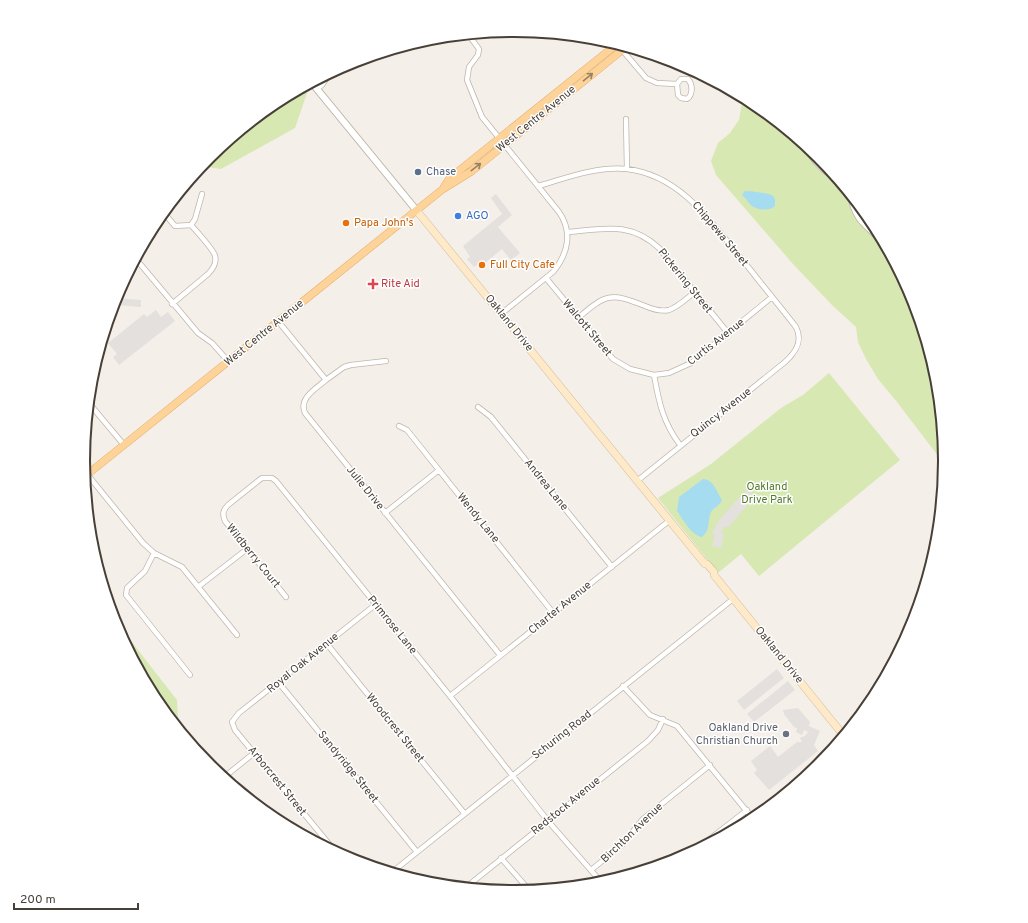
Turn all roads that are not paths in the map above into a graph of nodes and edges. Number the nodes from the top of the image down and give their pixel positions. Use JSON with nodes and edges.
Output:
{"nodes":[{"id":1,"x":472,"y":40,"type":"edge"},
{"id":2,"x":618,"y":50,"type":"edge"},
{"id":3,"x":625,"y":52,"type":"edge"},
{"id":4,"x":324,"y":82,"type":"edge"},
{"id":5,"x":677,"y":84,"type":"junction"},
{"id":6,"x":317,"y":89,"type":"joint"},
{"id":7,"x":626,"y":119,"type":"dead end"},
{"id":8,"x":502,"y":142,"type":"junction"},
{"id":9,"x":627,"y":169,"type":"junction"},
{"id":10,"x":538,"y":186,"type":"junction"},
{"id":11,"x":202,"y":194,"type":"dead end"},
{"id":12,"x":852,"y":205,"type":"edge"},
{"id":13,"x":417,"y":211,"type":"junction"},
{"id":14,"x":167,"y":217,"type":"edge"},
{"id":15,"x":191,"y":225,"type":"junction"},
{"id":16,"x":568,"y":232,"type":"junction"},
{"id":17,"x":871,"y":232,"type":"edge"},
{"id":18,"x":139,"y":263,"type":"edge"},
{"id":19,"x":546,"y":278,"type":"junction"},
{"id":20,"x":695,"y":292,"type":"junction"},
{"id":21,"x":772,"y":297,"type":"junction"},
{"id":22,"x":172,"y":304,"type":"junction"},
{"id":23,"x":501,"y":314,"type":"junction"},
{"id":24,"x":578,"y":318,"type":"junction"},
{"id":25,"x":278,"y":321,"type":"junction"},
{"id":26,"x":728,"y":333,"type":"junction"},
{"id":27,"x":799,"y":342,"type":"joint"},
{"id":28,"x":386,"y":361,"type":"dead end"},
{"id":29,"x":228,"y":362,"type":"junction"},
{"id":30,"x":654,"y":375,"type":"junction"},
{"id":31,"x":326,"y":380,"type":"junction"},
{"id":32,"x":478,"y":406,"type":"dead end"},
{"id":33,"x":93,"y":408,"type":"edge"},
{"id":34,"x":399,"y":426,"type":"dead end"},
{"id":35,"x":124,"y":445,"type":"junction"},
{"id":36,"x":680,"y":445,"type":"junction"},
{"id":37,"x":439,"y":470,"type":"junction"},
{"id":38,"x":90,"y":472,"type":"edge"},
{"id":39,"x":90,"y":480,"type":"edge"},
{"id":40,"x":637,"y":481,"type":"junction"},
{"id":41,"x":223,"y":513,"type":"joint"},
{"id":42,"x":385,"y":513,"type":"junction"},
{"id":43,"x":670,"y":520,"type":"junction"},
{"id":44,"x":247,"y":549,"type":"junction"},
{"id":45,"x":154,"y":553,"type":"junction"},
{"id":46,"x":612,"y":567,"type":"junction"},
{"id":47,"x":198,"y":587,"type":"junction"},
{"id":48,"x":286,"y":597,"type":"dead end"},
{"id":49,"x":733,"y":599,"type":"junction"},
{"id":50,"x":375,"y":605,"type":"junction"},
{"id":51,"x":554,"y":614,"type":"junction"},
{"id":52,"x":237,"y":635,"type":"dead end"},
{"id":53,"x":326,"y":644,"type":"junction"},
{"id":54,"x":500,"y":656,"type":"junction"},
{"id":55,"x":190,"y":675,"type":"dead end"},
{"id":56,"x":279,"y":683,"type":"junction"},
{"id":57,"x":623,"y":686,"type":"junction"},
{"id":58,"x":450,"y":696,"type":"junction"},
{"id":59,"x":663,"y":719,"type":"junction"},
{"id":60,"x":232,"y":722,"type":"joint"},
{"id":61,"x":841,"y":732,"type":"edge"},
{"id":62,"x":254,"y":753,"type":"junction"},
{"id":63,"x":710,"y":765,"type":"junction"},
{"id":64,"x":227,"y":775,"type":"edge"},
{"id":65,"x":512,"y":775,"type":"junction"},
{"id":66,"x":746,"y":810,"type":"junction"},
{"id":67,"x":464,"y":813,"type":"junction"},
{"id":68,"x":749,"y":814,"type":"edge"},
{"id":69,"x":548,"y":821,"type":"junction"},
{"id":70,"x":715,"y":835,"type":"edge"},
{"id":71,"x":328,"y":843,"type":"edge"},
{"id":72,"x":418,"y":852,"type":"junction"},
{"id":73,"x":501,"y":858,"type":"junction"},
{"id":74,"x":396,"y":869,"type":"edge"},
{"id":75,"x":591,"y":870,"type":"junction"},
{"id":76,"x":597,"y":878,"type":"edge"},
{"id":77,"x":471,"y":883,"type":"edge"},
{"id":78,"x":525,"y":886,"type":"edge"}],
"edges":[{"from":1,"to":8,"type":"street"},
{"from":2,"to":8,"type":"main road","name":"West Centre Avenue"},
{"from":3,"to":5,"type":"street"},
{"from":4,"to":6,"type":"street"},
{"from":5,"to":5,"type":"street"},
{"from":6,"to":13,"type":"street","name":"Oakland Drive"},
{"from":7,"to":9,"type":"street"},
{"from":8,"to":10,"type":"street"},
{"from":8,"to":13,"type":"main road","name":"West Centre Avenue"},
{"from":9,"to":10,"type":"street","name":"Chippewa Street"},
{"from":9,"to":21,"type":"street","name":"Chippewa Street"},
{"from":10,"to":16,"type":"street"},
{"from":11,"to":15,"type":"street"},
{"from":12,"to":17,"type":"street"},
{"from":13,"to":23,"type":"main road","name":"Oakland Drive"},
{"from":13,"to":25,"type":"main road","name":"West Centre Avenue"},
{"from":14,"to":15,"type":"street"},
{"from":15,"to":22,"type":"street"},
{"from":16,"to":19,"type":"street"},
{"from":16,"to":20,"type":"street","name":"Pickering Street"},
{"from":18,"to":22,"type":"street"},
{"from":19,"to":23,"type":"street"},
{"from":19,"to":24,"type":"street","name":"Walcott Street"},
{"from":20,"to":24,"type":"street"},
{"from":20,"to":26,"type":"street","name":"Pickering Street"},
{"from":21,"to":26,"type":"street","name":"Curtis Avenue"},
{"from":21,"to":27,"type":"street","name":"Chippewa Street"},
{"from":22,"to":29,"type":"street"},
{"from":23,"to":40,"type":"main road","name":"Oakland Drive"},
{"from":24,"to":30,"type":"street","name":"Walcott Street"},
{"from":25,"to":29,"type":"main road","name":"West Centre Avenue"},
{"from":25,"to":31,"type":"street"},
{"from":26,"to":30,"type":"street","name":"Curtis Avenue"},
{"from":27,"to":36,"type":"street","name":"Quincy Avenue"},
{"from":28,"to":31,"type":"street"},
{"from":29,"to":35,"type":"main road","name":"West Centre Avenue"},
{"from":30,"to":36,"type":"street"},
{"from":31,"to":42,"type":"street","name":"Julie Drive"},
{"from":32,"to":46,"type":"street","name":"Andrea Lane"},
{"from":33,"to":35,"type":"street"},
{"from":34,"to":37,"type":"street","name":"Wendy Lane"},
{"from":35,"to":38,"type":"main road","name":"West Centre Avenue"},
{"from":36,"to":40,"type":"street","name":"Quincy Avenue"},
{"from":37,"to":42,"type":"street"},
{"from":37,"to":51,"type":"street","name":"Wendy Lane"},
{"from":39,"to":45,"type":"street"},
{"from":40,"to":43,"type":"main road","name":"Oakland Drive"},
{"from":41,"to":44,"type":"street","name":"Wildberry Court"},
{"from":41,"to":50,"type":"street","name":"Primrose Lane"},
{"from":42,"to":54,"type":"street","name":"Julie Drive"},
{"from":43,"to":46,"type":"street","name":"Charter Avenue"},
{"from":43,"to":49,"type":"main road","name":"Oakland Drive"},
{"from":44,"to":47,"type":"street"},
{"from":44,"to":48,"type":"street","name":"Wildberry Court"},
{"from":45,"to":47,"type":"street"},
{"from":45,"to":55,"type":"street"},
{"from":46,"to":51,"type":"street","name":"Charter Avenue"},
{"from":47,"to":52,"type":"street"},
{"from":49,"to":57,"type":"street","name":"Schuring Road"},
{"from":49,"to":61,"type":"main road","name":"Oakland Drive"},
{"from":50,"to":53,"type":"street","name":"Royal Oak Avenue"},
{"from":50,"to":58,"type":"street","name":"Primrose Lane"},
{"from":51,"to":54,"type":"street","name":"Charter Avenue"},
{"from":53,"to":56,"type":"street","name":"Royal Oak Avenue"},
{"from":53,"to":67,"type":"street","name":"Woodcrest Street"},
{"from":54,"to":58,"type":"street","name":"Charter Avenue"},
{"from":56,"to":60,"type":"street","name":"Royal Oak Avenue"},
{"from":56,"to":72,"type":"street","name":"Sandyridge Street"},
{"from":57,"to":59,"type":"street"},
{"from":57,"to":65,"type":"street","name":"Schuring Road"},
{"from":58,"to":65,"type":"street","name":"Primrose Lane"},
{"from":59,"to":63,"type":"street"},
{"from":59,"to":69,"type":"street","name":"Redstock Avenue"},
{"from":60,"to":62,"type":"street","name":"Arborcrest Street"},
{"from":62,"to":64,"type":"street"},
{"from":62,"to":71,"type":"street","name":"Arborcrest Street"},
{"from":63,"to":66,"type":"street"},
{"from":63,"to":75,"type":"street","name":"Birchton Avenue"},
{"from":65,"to":67,"type":"street","name":"Schuring Road"},
{"from":65,"to":69,"type":"street","name":"Primrose Lane"},
{"from":66,"to":68,"type":"street"},
{"from":66,"to":70,"type":"street"},
{"from":67,"to":72,"type":"street","name":"Schuring Road"},
{"from":69,"to":73,"type":"street","name":"Redstock Avenue"},
{"from":69,"to":75,"type":"street","name":"Primrose Lane"},
{"from":72,"to":74,"type":"street","name":"Schuring Road"},
{"from":73,"to":77,"type":"street","name":"Redstock Avenue"},
{"from":73,"to":78,"type":"street"},
{"from":75,"to":76,"type":"street","name":"Primrose Lane"}]}
